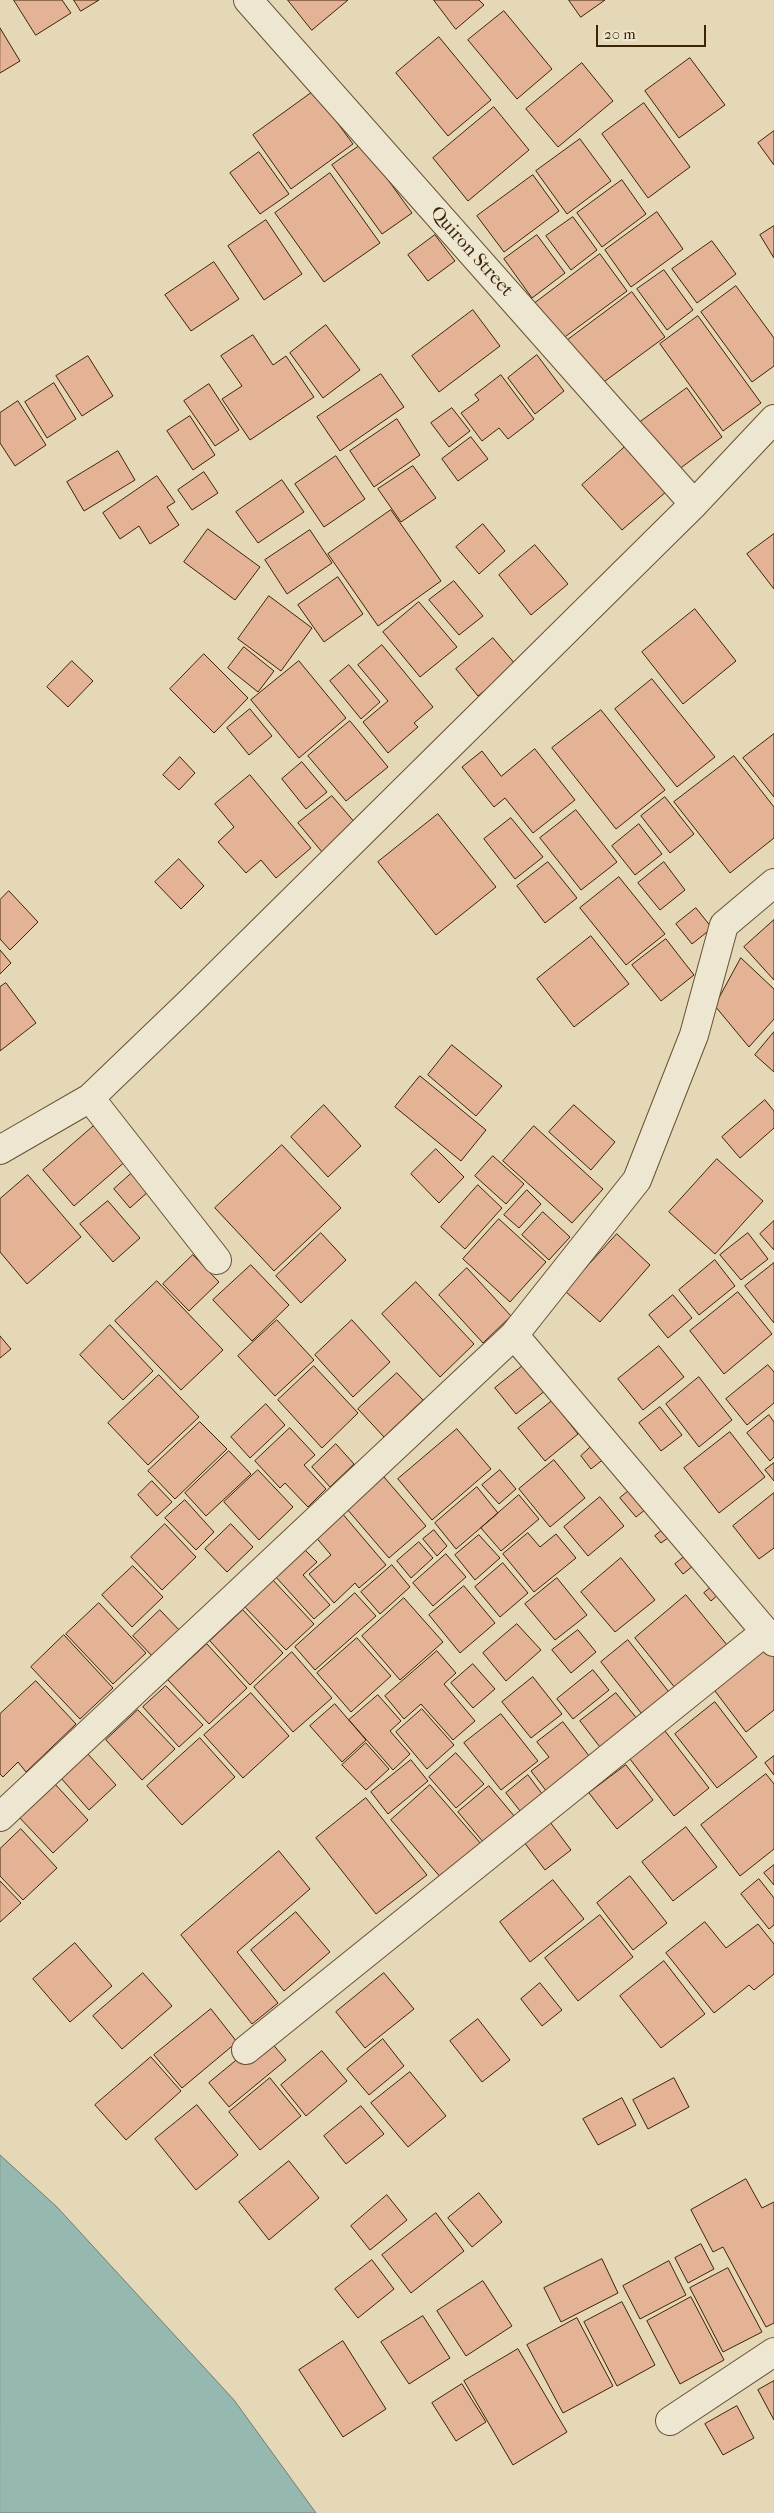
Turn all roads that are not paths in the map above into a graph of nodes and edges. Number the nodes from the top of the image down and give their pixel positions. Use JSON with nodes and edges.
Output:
{"nodes":[{"id":1,"x":248,"y":0,"type":"edge"},
{"id":2,"x":774,"y":420,"type":"edge"},
{"id":3,"x":694,"y":504,"type":"junction"},
{"id":4,"x":774,"y":883,"type":"edge"},
{"id":5,"x":90,"y":1098,"type":"junction"},
{"id":6,"x":0,"y":1150,"type":"edge"},
{"id":7,"x":217,"y":1260,"type":"dead end"},
{"id":8,"x":514,"y":1335,"type":"junction"},
{"id":9,"x":770,"y":1637,"type":"edge"},
{"id":10,"x":0,"y":1817,"type":"edge"},
{"id":11,"x":246,"y":2050,"type":"dead end"},
{"id":12,"x":774,"y":2352,"type":"edge"},
{"id":13,"x":670,"y":2421,"type":"dead end"}],
"edges":[{"from":1,"to":3,"type":"street","name":"Quiron Street"},
{"from":2,"to":3,"type":"street"},
{"from":3,"to":5,"type":"street"},
{"from":4,"to":8,"type":"street"},
{"from":5,"to":6,"type":"street"},
{"from":5,"to":7,"type":"street"},
{"from":8,"to":9,"type":"street"},
{"from":8,"to":10,"type":"street"},
{"from":9,"to":11,"type":"street"},
{"from":12,"to":13,"type":"street"}]}
